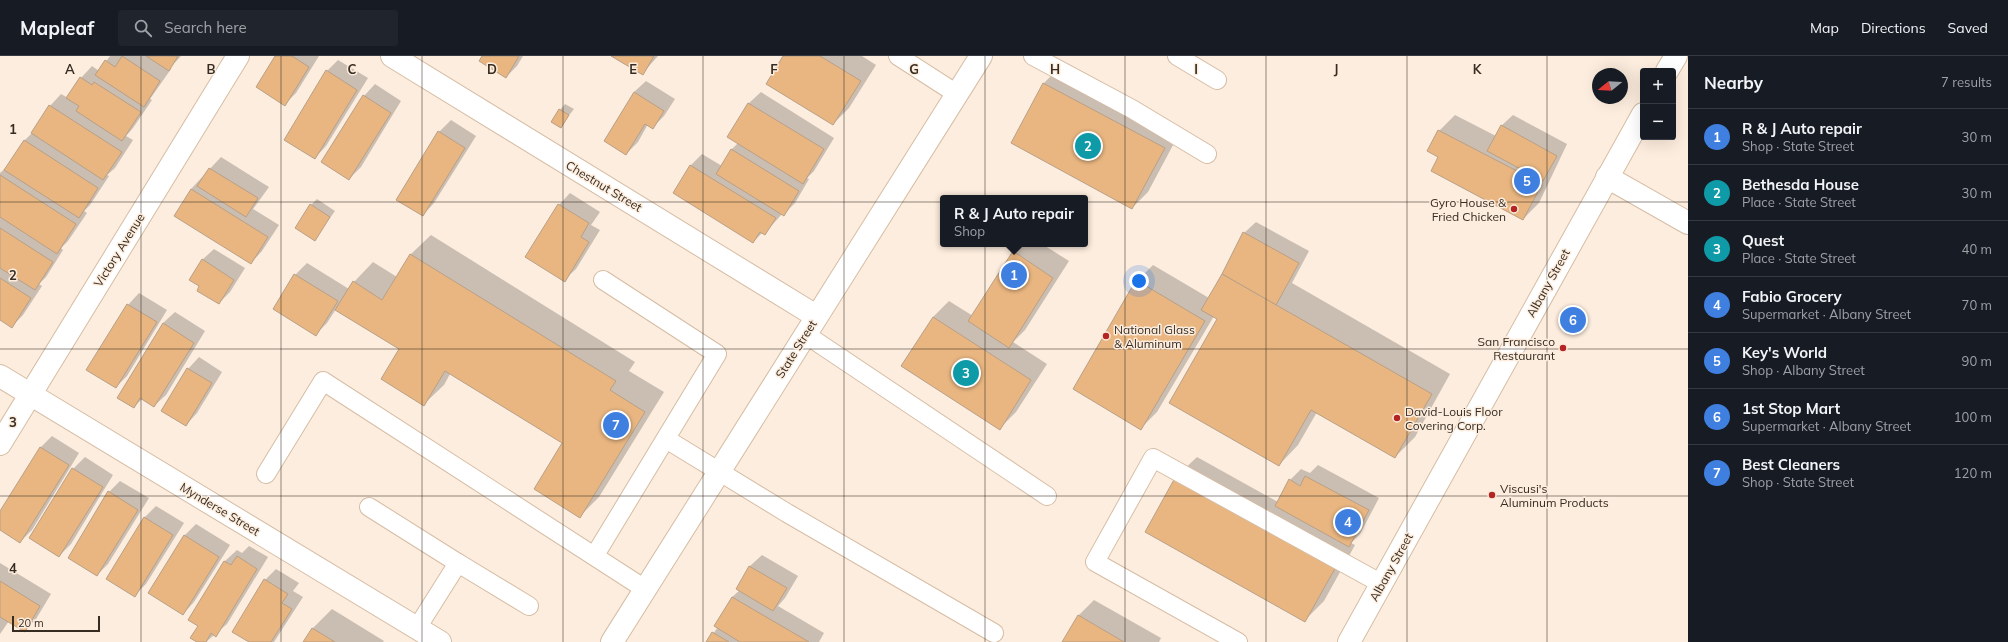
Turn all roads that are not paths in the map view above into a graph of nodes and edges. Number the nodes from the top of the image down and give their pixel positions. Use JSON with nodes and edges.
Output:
{"nodes":[{"id":1,"x":238,"y":56,"type":"edge"},
{"id":2,"x":392,"y":56,"type":"edge"},
{"id":3,"x":898,"y":56,"type":"edge"},
{"id":4,"x":981,"y":56,"type":"edge"},
{"id":5,"x":1033,"y":56,"type":"edge"},
{"id":6,"x":1177,"y":56,"type":"edge"},
{"id":7,"x":1676,"y":56,"type":"edge"},
{"id":8,"x":1669,"y":68,"type":"edge"},
{"id":9,"x":1217,"y":80,"type":"dead end"},
{"id":10,"x":957,"y":94,"type":"junction"},
{"id":11,"x":1640,"y":119,"type":"edge"},
{"id":12,"x":1207,"y":154,"type":"dead end"},
{"id":13,"x":1607,"y":177,"type":"junction"},
{"id":14,"x":1688,"y":223,"type":"edge"},
{"id":15,"x":603,"y":280,"type":"dead end"},
{"id":16,"x":816,"y":316,"type":"junction"},
{"id":17,"x":805,"y":334,"type":"junction"},
{"id":18,"x":0,"y":376,"type":"edge"},
{"id":19,"x":30,"y":395,"type":"junction"},
{"id":20,"x":666,"y":439,"type":"junction"},
{"id":21,"x":0,"y":444,"type":"edge"},
{"id":22,"x":719,"y":472,"type":"junction"},
{"id":23,"x":266,"y":474,"type":"dead end"},
{"id":24,"x":1047,"y":496,"type":"dead end"},
{"id":25,"x":369,"y":507,"type":"dead end"},
{"id":26,"x":595,"y":555,"type":"junction"},
{"id":27,"x":458,"y":563,"type":"junction"},
{"id":28,"x":1382,"y":584,"type":"junction"},
{"id":29,"x":645,"y":589,"type":"junction"},
{"id":30,"x":529,"y":606,"type":"dead end"},
{"id":31,"x":417,"y":628,"type":"junction"},
{"id":32,"x":994,"y":633,"type":"dead end"},
{"id":33,"x":440,"y":642,"type":"edge"},
{"id":34,"x":612,"y":642,"type":"edge"},
{"id":35,"x":1238,"y":642,"type":"edge"},
{"id":36,"x":1349,"y":642,"type":"edge"}],
"edges":[{"from":1,"to":19,"type":"street","name":"Victory Avenue"},
{"from":2,"to":16,"type":"street","name":"Chestnut Street"},
{"from":3,"to":10,"type":"lane"},
{"from":4,"to":10,"type":"street","name":"State Street"},
{"from":5,"to":12,"type":"lane"},
{"from":6,"to":9,"type":"lane"},
{"from":7,"to":8,"type":"street"},
{"from":10,"to":16,"type":"street","name":"State Street"},
{"from":11,"to":13,"type":"street","name":"Albany Street"},
{"from":13,"to":14,"type":"street"},
{"from":13,"to":28,"type":"street","name":"Albany Street"},
{"from":15,"to":20,"type":"lane"},
{"from":16,"to":17,"type":"street","name":"State Street"},
{"from":17,"to":22,"type":"street","name":"State Street"},
{"from":17,"to":24,"type":"lane"},
{"from":18,"to":19,"type":"street","name":"Mynderse Street"},
{"from":19,"to":21,"type":"street","name":"Victory Avenue"},
{"from":19,"to":31,"type":"street","name":"Mynderse Street"},
{"from":20,"to":22,"type":"lane"},
{"from":20,"to":26,"type":"lane"},
{"from":22,"to":29,"type":"street","name":"State Street"},
{"from":22,"to":32,"type":"lane"},
{"from":23,"to":26,"type":"lane"},
{"from":25,"to":27,"type":"lane"},
{"from":26,"to":29,"type":"lane"},
{"from":27,"to":30,"type":"lane"},
{"from":27,"to":31,"type":"lane"},
{"from":28,"to":35,"type":"lane"},
{"from":28,"to":36,"type":"street","name":"Albany Street"},
{"from":29,"to":34,"type":"street","name":"State Street"},
{"from":31,"to":33,"type":"street","name":"Mynderse Street"}]}
